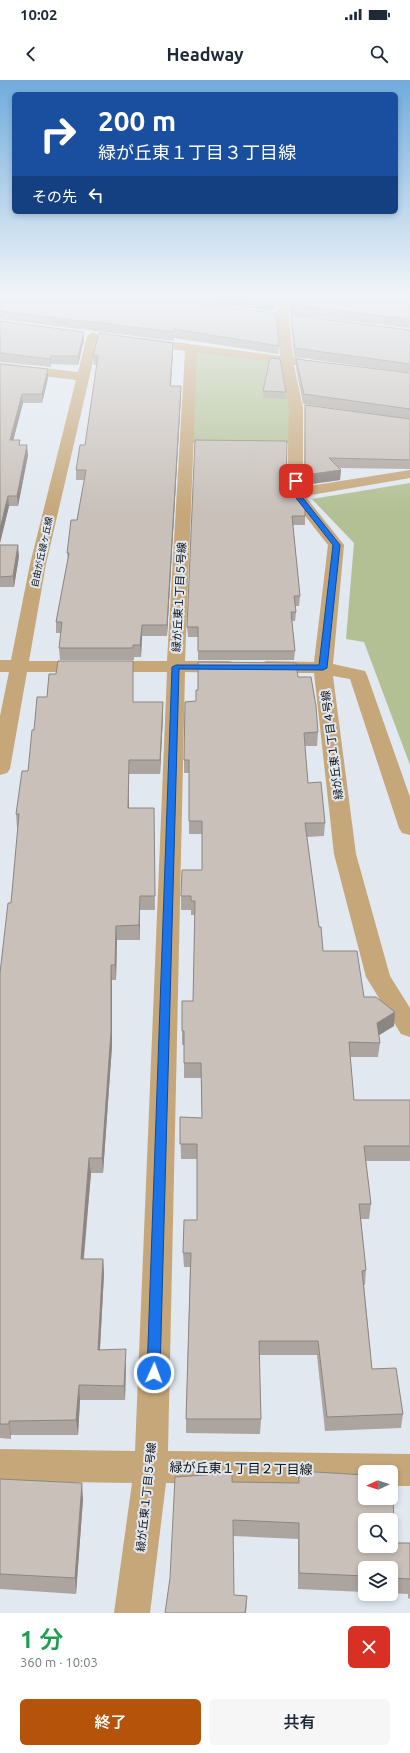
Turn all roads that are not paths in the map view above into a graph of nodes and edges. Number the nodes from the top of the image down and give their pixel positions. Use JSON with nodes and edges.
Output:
{"nodes":[{"id":1,"x":4,"y":368,"type":"edge"},
{"id":2,"x":85,"y":368,"type":"edge"},
{"id":3,"x":192,"y":368,"type":"edge"},
{"id":4,"x":289,"y":368,"type":"edge"},
{"id":5,"x":83,"y":377,"type":"junction"},
{"id":6,"x":410,"y":474,"type":"edge"},
{"id":7,"x":296,"y":493,"type":"junction"},
{"id":8,"x":0,"y":666,"type":"edge"},
{"id":9,"x":19,"y":666,"type":"junction"},
{"id":10,"x":176,"y":667,"type":"junction"},
{"id":11,"x":323,"y":668,"type":"junction"},
{"id":12,"x":0,"y":769,"type":"edge"},
{"id":13,"x":409,"y":822,"type":"edge"},
{"id":14,"x":410,"y":1028,"type":"edge"},
{"id":15,"x":0,"y":1465,"type":"edge"},
{"id":16,"x":151,"y":1467,"type":"junction"},
{"id":17,"x":410,"y":1470,"type":"edge"},
{"id":18,"x":132,"y":1613,"type":"edge"}],
"edges":[{"from":1,"to":5,"type":"street"},
{"from":2,"to":5,"type":"street","name":"自由が丘緑ヶ丘線"},
{"from":3,"to":10,"type":"street","name":"緑が丘東１丁目５号線"},
{"from":4,"to":7,"type":"street"},
{"from":5,"to":9,"type":"street","name":"自由が丘緑ヶ丘線"},
{"from":6,"to":7,"type":"street"},
{"from":7,"to":11,"type":"street","name":"緑が丘東１丁目４号線"},
{"from":8,"to":9,"type":"street"},
{"from":9,"to":10,"type":"street"},
{"from":9,"to":12,"type":"street","name":"自由が丘緑ヶ丘線"},
{"from":10,"to":11,"type":"street"},
{"from":10,"to":16,"type":"street","name":"緑が丘東１丁目５号線"},
{"from":11,"to":13,"type":"street"},
{"from":11,"to":14,"type":"street","name":"緑が丘東１丁目４号線"},
{"from":15,"to":16,"type":"street","name":"緑が丘東１丁目２丁目線"},
{"from":16,"to":17,"type":"street","name":"緑が丘東１丁目２丁目線"},
{"from":16,"to":18,"type":"street","name":"緑が丘東１丁目５号線"}]}
